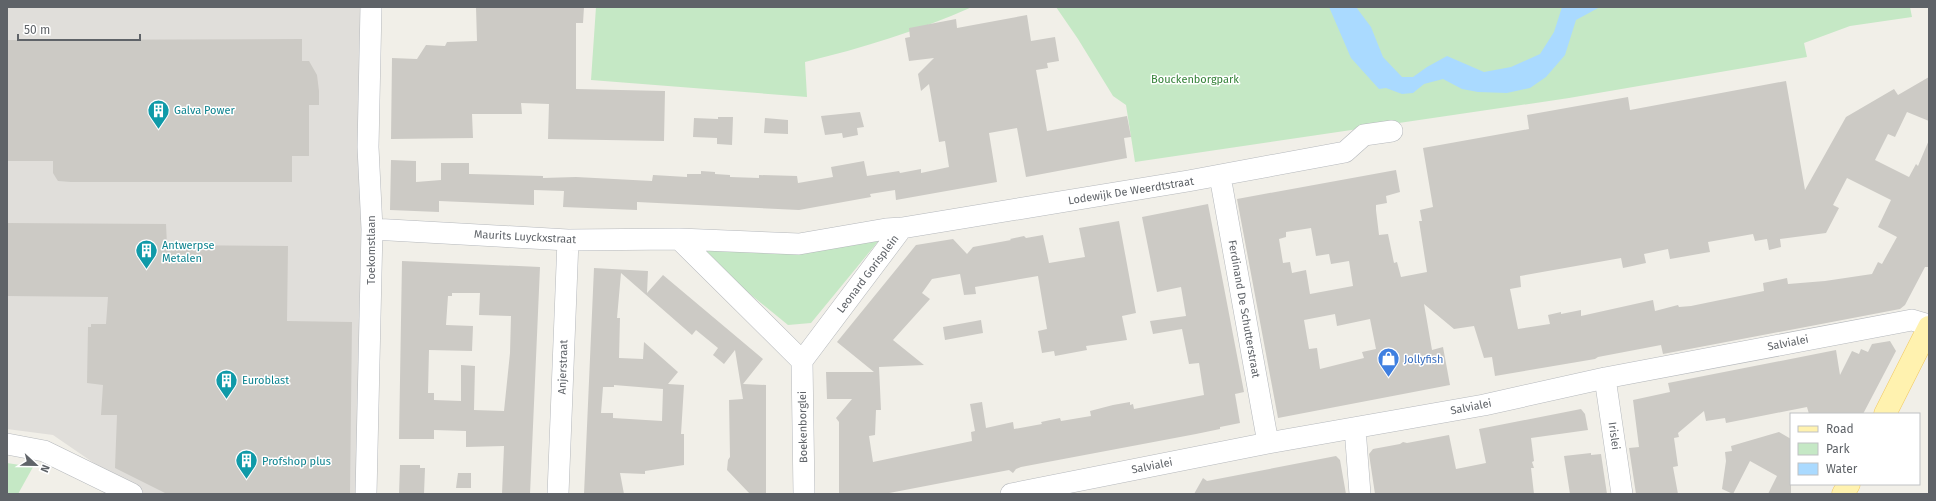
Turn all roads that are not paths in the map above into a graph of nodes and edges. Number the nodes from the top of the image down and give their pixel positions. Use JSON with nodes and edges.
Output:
{"nodes":[{"id":1,"x":370,"y":7,"type":"edge"},
{"id":2,"x":1392,"y":131,"type":"dead end"},
{"id":3,"x":1220,"y":176,"type":"junction"},
{"id":4,"x":902,"y":228,"type":"junction"},
{"id":5,"x":372,"y":229,"type":"junction"},
{"id":6,"x":679,"y":239,"type":"junction"},
{"id":7,"x":568,"y":240,"type":"junction"},
{"id":8,"x":1929,"y":326,"type":"edge"},
{"id":9,"x":802,"y":361,"type":"junction"},
{"id":10,"x":1606,"y":378,"type":"junction"},
{"id":11,"x":1886,"y":413,"type":"edge"},
{"id":12,"x":1355,"y":428,"type":"junction"},
{"id":13,"x":1268,"y":443,"type":"junction"},
{"id":14,"x":7,"y":444,"type":"edge"},
{"id":15,"x":1848,"y":485,"type":"edge"},
{"id":16,"x":132,"y":494,"type":"edge"},
{"id":17,"x":366,"y":494,"type":"edge"},
{"id":18,"x":558,"y":494,"type":"edge"},
{"id":19,"x":804,"y":494,"type":"edge"},
{"id":20,"x":1011,"y":494,"type":"edge"},
{"id":21,"x":1360,"y":494,"type":"edge"},
{"id":22,"x":1622,"y":494,"type":"edge"},
{"id":23,"x":1843,"y":494,"type":"edge"}],
"edges":[{"from":1,"to":5,"type":"street","name":"Toekomstlaan"},
{"from":2,"to":3,"type":"street","name":"Lodewijk De Weerdtstraat"},
{"from":3,"to":4,"type":"street","name":"Lodewijk De Weerdtstraat"},
{"from":3,"to":13,"type":"street","name":"Ferdinand De Schutterstraat"},
{"from":4,"to":6,"type":"street","name":"Leonard Gorisplein"},
{"from":4,"to":9,"type":"street","name":"Leonard Gorisplein"},
{"from":5,"to":7,"type":"street","name":"Maurits Luyckxstraat"},
{"from":5,"to":17,"type":"street","name":"Toekomstlaan"},
{"from":6,"to":7,"type":"street","name":"Maurits Luyckxstraat"},
{"from":6,"to":9,"type":"street"},
{"from":7,"to":18,"type":"street","name":"Anjerstraat"},
{"from":8,"to":10,"type":"street","name":"Salvialei"},
{"from":8,"to":11,"type":"main road"},
{"from":9,"to":19,"type":"street","name":"Boekenborglei"},
{"from":10,"to":12,"type":"street","name":"Salvialei"},
{"from":10,"to":22,"type":"street","name":"Irislei"},
{"from":12,"to":13,"type":"street","name":"Salvialei"},
{"from":12,"to":21,"type":"street"},
{"from":13,"to":20,"type":"street","name":"Salvialei"},
{"from":14,"to":16,"type":"street"},
{"from":15,"to":23,"type":"main road"}]}
